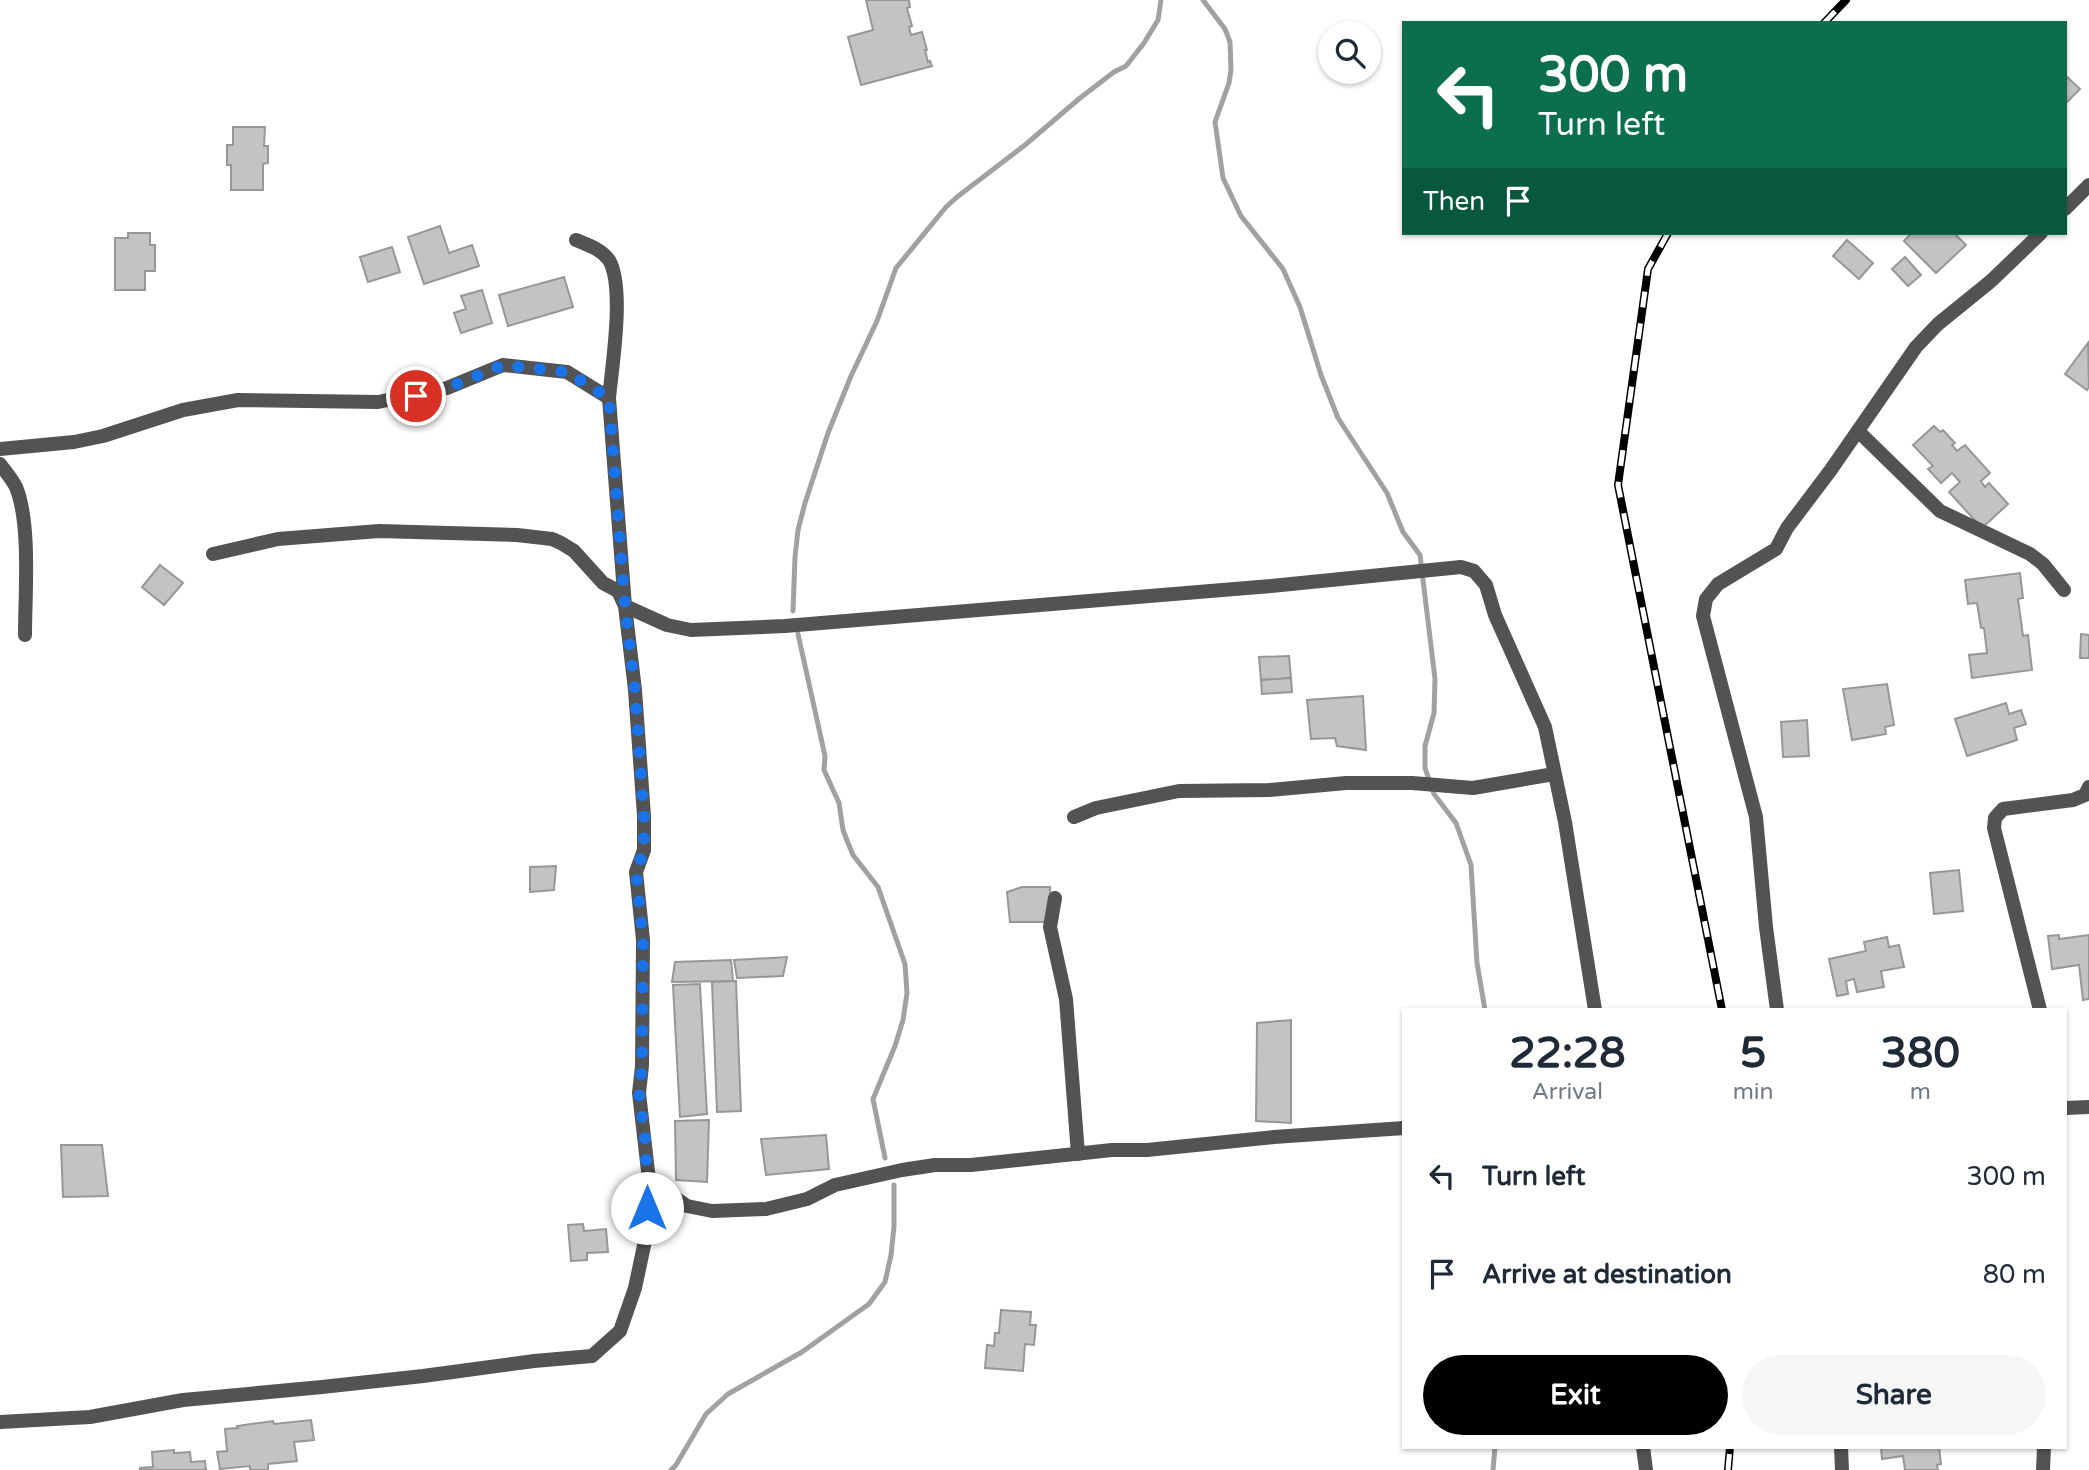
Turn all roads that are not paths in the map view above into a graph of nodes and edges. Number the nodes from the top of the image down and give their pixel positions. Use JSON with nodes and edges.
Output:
{"nodes":[{"id":1,"x":2089,"y":185,"type":"edge"},
{"id":2,"x":2067,"y":207,"type":"edge"},
{"id":3,"x":2039,"y":235,"type":"edge"},
{"id":4,"x":576,"y":240,"type":"dead end"},
{"id":5,"x":609,"y":398,"type":"junction"},
{"id":6,"x":1858,"y":431,"type":"junction"},
{"id":7,"x":0,"y":449,"type":"edge"},
{"id":8,"x":0,"y":464,"type":"edge"},
{"id":9,"x":213,"y":554,"type":"dead end"},
{"id":10,"x":2064,"y":590,"type":"dead end"},
{"id":11,"x":625,"y":606,"type":"junction"},
{"id":12,"x":25,"y":635,"type":"dead end"},
{"id":13,"x":1554,"y":774,"type":"junction"},
{"id":14,"x":2089,"y":787,"type":"edge"},
{"id":15,"x":1074,"y":817,"type":"dead end"},
{"id":16,"x":1055,"y":898,"type":"dead end"},
{"id":17,"x":1594,"y":1008,"type":"edge"},
{"id":18,"x":1777,"y":1008,"type":"edge"},
{"id":19,"x":2039,"y":1008,"type":"edge"},
{"id":20,"x":2089,"y":1107,"type":"edge"},
{"id":21,"x":2067,"y":1108,"type":"edge"},
{"id":22,"x":1402,"y":1129,"type":"edge"},
{"id":23,"x":1078,"y":1154,"type":"junction"},
{"id":24,"x":649,"y":1180,"type":"junction"},
{"id":25,"x":0,"y":1422,"type":"edge"},
{"id":26,"x":1643,"y":1449,"type":"edge"},
{"id":27,"x":1840,"y":1449,"type":"edge"},
{"id":28,"x":2043,"y":1449,"type":"edge"},
{"id":29,"x":1646,"y":1470,"type":"edge"},
{"id":30,"x":1842,"y":1470,"type":"edge"},
{"id":31,"x":2043,"y":1470,"type":"edge"}],
"edges":[{"from":1,"to":2,"type":"street"},
{"from":3,"to":6,"type":"street"},
{"from":4,"to":5,"type":"street"},
{"from":5,"to":7,"type":"street"},
{"from":5,"to":11,"type":"street"},
{"from":6,"to":10,"type":"street"},
{"from":6,"to":18,"type":"street"},
{"from":8,"to":12,"type":"street"},
{"from":9,"to":11,"type":"street"},
{"from":11,"to":13,"type":"street"},
{"from":11,"to":24,"type":"street"},
{"from":13,"to":15,"type":"street"},
{"from":13,"to":17,"type":"street"},
{"from":14,"to":19,"type":"street"},
{"from":16,"to":23,"type":"street"},
{"from":20,"to":21,"type":"street"},
{"from":22,"to":23,"type":"street"},
{"from":23,"to":24,"type":"street"},
{"from":24,"to":25,"type":"street"},
{"from":26,"to":29,"type":"street"},
{"from":27,"to":30,"type":"street"},
{"from":28,"to":31,"type":"street"}]}
